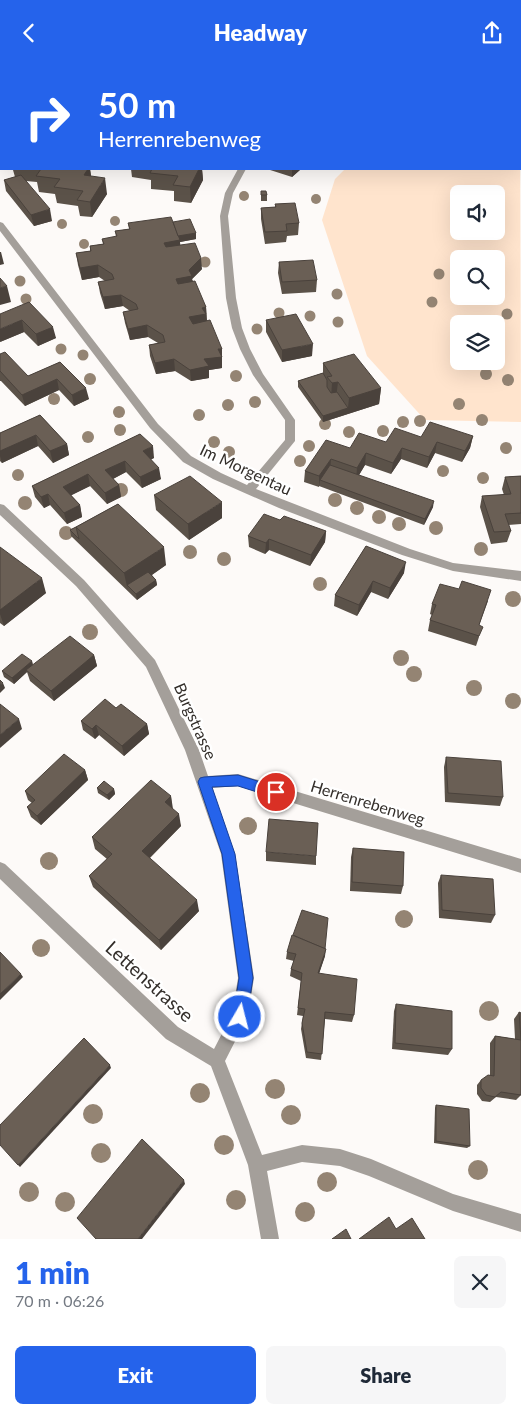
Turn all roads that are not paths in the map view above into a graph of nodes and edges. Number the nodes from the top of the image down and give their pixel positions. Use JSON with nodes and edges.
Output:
{"nodes":[{"id":1,"x":241,"y":170,"type":"edge"},
{"id":2,"x":0,"y":225,"type":"edge"},
{"id":3,"x":249,"y":490,"type":"junction"},
{"id":4,"x":0,"y":508,"type":"edge"},
{"id":5,"x":521,"y":576,"type":"edge"},
{"id":6,"x":204,"y":782,"type":"junction"},
{"id":7,"x":521,"y":866,"type":"edge"},
{"id":8,"x":0,"y":869,"type":"edge"},
{"id":9,"x":217,"y":1060,"type":"junction"},
{"id":10,"x":256,"y":1165,"type":"junction"},
{"id":11,"x":521,"y":1223,"type":"edge"},
{"id":12,"x":270,"y":1239,"type":"edge"}],
"edges":[{"from":1,"to":3,"type":"street"},
{"from":2,"to":3,"type":"street","name":"Im Morgentau"},
{"from":3,"to":5,"type":"street","name":"Im Morgentau"},
{"from":4,"to":6,"type":"street","name":"Burgstrasse"},
{"from":6,"to":7,"type":"street","name":"Herrenrebenweg"},
{"from":6,"to":9,"type":"street","name":"Burgstrasse"},
{"from":8,"to":9,"type":"street","name":"Lettenstrasse"},
{"from":9,"to":10,"type":"street"},
{"from":10,"to":11,"type":"street"},
{"from":10,"to":12,"type":"street"}]}
